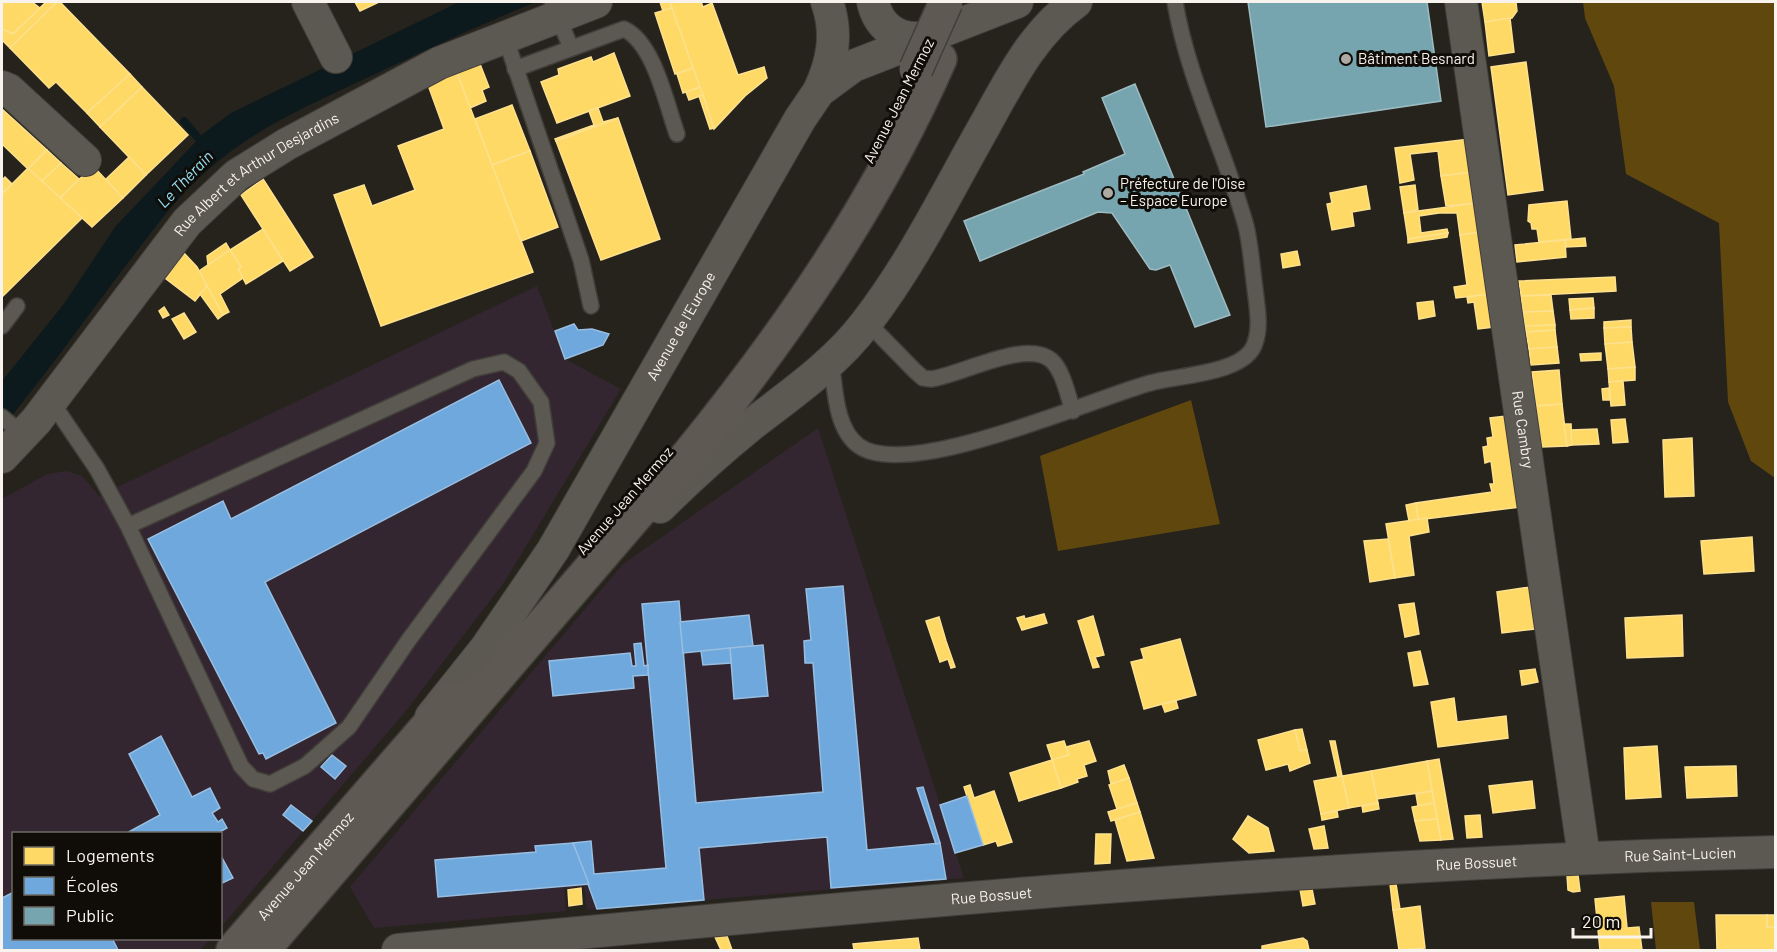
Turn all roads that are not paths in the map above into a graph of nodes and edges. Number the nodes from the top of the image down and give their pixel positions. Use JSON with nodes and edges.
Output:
{"nodes":[{"id":1,"x":308,"y":2,"type":"edge"},
{"id":2,"x":596,"y":2,"type":"edge"},
{"id":3,"x":827,"y":2,"type":"edge"},
{"id":4,"x":873,"y":2,"type":"edge"},
{"id":5,"x":946,"y":2,"type":"edge"},
{"id":6,"x":1017,"y":2,"type":"edge"},
{"id":7,"x":1076,"y":2,"type":"edge"},
{"id":8,"x":1175,"y":2,"type":"edge"},
{"id":9,"x":1461,"y":2,"type":"edge"},
{"id":10,"x":555,"y":9,"type":"edge"},
{"id":11,"x":972,"y":9,"type":"edge"},
{"id":12,"x":505,"y":37,"type":"junction"},
{"id":13,"x":571,"y":48,"type":"junction"},
{"id":14,"x":925,"y":55,"type":"junction"},
{"id":15,"x":336,"y":57,"type":"dead end"},
{"id":16,"x":1022,"y":60,"type":"junction"},
{"id":17,"x":515,"y":69,"type":"junction"},
{"id":18,"x":2,"y":87,"type":"edge"},
{"id":19,"x":819,"y":91,"type":"junction"},
{"id":20,"x":677,"y":134,"type":"dead end"},
{"id":21,"x":85,"y":160,"type":"dead end"},
{"id":22,"x":17,"y":306,"type":"dead end"},
{"id":23,"x":591,"y":306,"type":"dead end"},
{"id":24,"x":867,"y":322,"type":"junction"},
{"id":25,"x":2,"y":326,"type":"edge"},
{"id":26,"x":831,"y":362,"type":"junction"},
{"id":27,"x":51,"y":401,"type":"junction"},
{"id":28,"x":1073,"y":411,"type":"junction"},
{"id":29,"x":12,"y":426,"type":"edge"},
{"id":30,"x":2,"y":457,"type":"edge"},
{"id":31,"x":128,"y":526,"type":"junction"},
{"id":32,"x":557,"y":609,"type":"junction"},
{"id":33,"x":414,"y":739,"type":"junction"},
{"id":34,"x":1776,"y":852,"type":"edge"},
{"id":35,"x":1584,"y":856,"type":"junction"},
{"id":36,"x":233,"y":951,"type":"edge"},
{"id":37,"x":263,"y":951,"type":"edge"},
{"id":38,"x":398,"y":951,"type":"edge"}],
"edges":[{"from":1,"to":15,"type":"street"},
{"from":2,"to":10,"type":"street","name":"Rue Albert et Arthur Desjardins"},
{"from":3,"to":19,"type":"street"},
{"from":4,"to":14,"type":"street"},
{"from":5,"to":14,"type":"main road","name":"Avenue Jean Mermoz","bridge":true},
{"from":6,"to":11,"type":"street"},
{"from":7,"to":16,"type":"street"},
{"from":8,"to":28,"type":"lane"},
{"from":9,"to":35,"type":"street","name":"Rue Cambry"},
{"from":10,"to":12,"type":"street","name":"Rue Albert et Arthur Desjardins"},
{"from":10,"to":13,"type":"lane"},
{"from":11,"to":14,"type":"main road","name":"Avenue Jean Mermoz"},
{"from":11,"to":16,"type":"street"},
{"from":12,"to":17,"type":"lane"},
{"from":12,"to":27,"type":"street","name":"Rue Albert et Arthur Desjardins"},
{"from":13,"to":17,"type":"lane"},
{"from":13,"to":20,"type":"lane"},
{"from":14,"to":19,"type":"street","name":"Avenue de l'Europe"},
{"from":14,"to":32,"type":"main road","name":"Avenue Jean Mermoz"},
{"from":14,"to":33,"type":"main road","name":"Avenue Jean Mermoz"},
{"from":16,"to":24,"type":"street"},
{"from":17,"to":23,"type":"lane"},
{"from":18,"to":21,"type":"street"},
{"from":19,"to":33,"type":"street","name":"Avenue de l'Europe"},
{"from":22,"to":25,"type":"lane"},
{"from":24,"to":26,"type":"street"},
{"from":24,"to":28,"type":"lane"},
{"from":26,"to":28,"type":"lane"},
{"from":26,"to":32,"type":"street"},
{"from":27,"to":29,"type":"street","name":"Rue Albert et Arthur Desjardins"},
{"from":27,"to":31,"type":"lane"},
{"from":29,"to":30,"type":"street","name":"Rue Albert et Arthur Desjardins"},
{"from":31,"to":31,"type":"lane"},
{"from":32,"to":37,"type":"main road","name":"Avenue Jean Mermoz"},
{"from":33,"to":36,"type":"main road","name":"Avenue Jean Mermoz"},
{"from":34,"to":35,"type":"street","name":"Rue Saint-Lucien"},
{"from":35,"to":38,"type":"street","name":"Rue Bossuet"}]}
